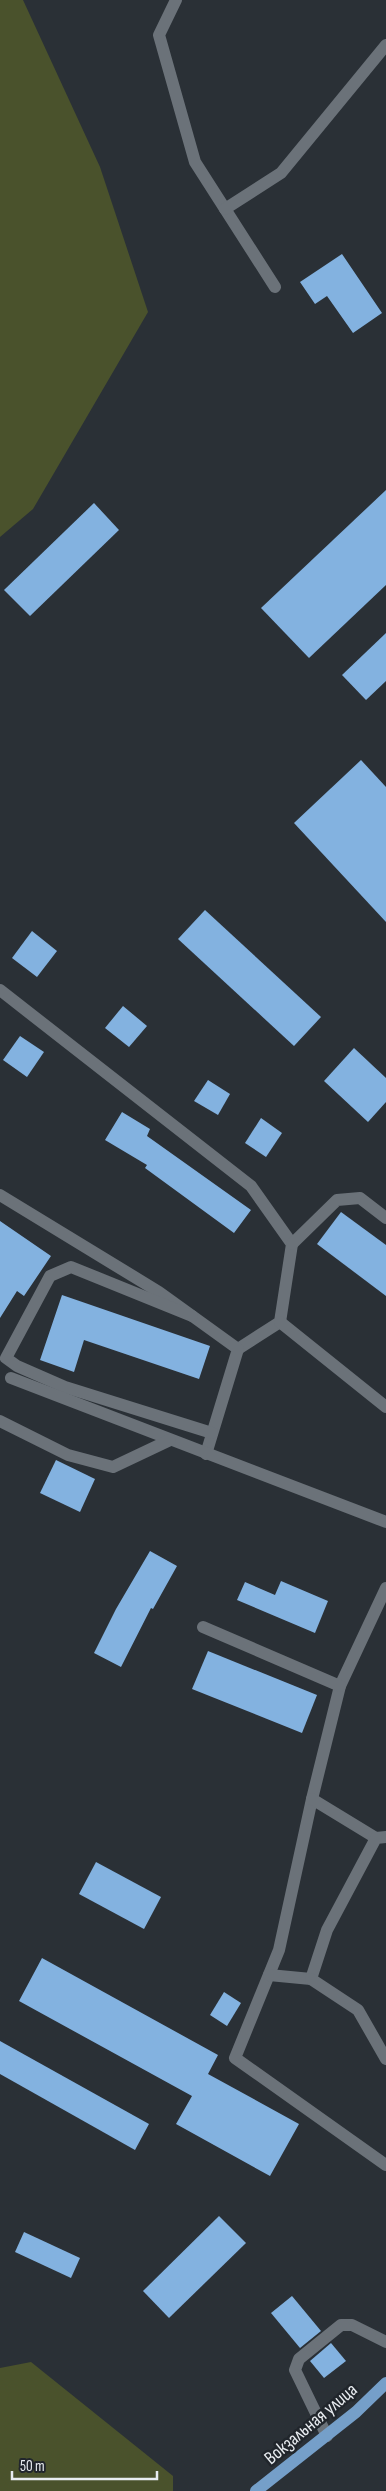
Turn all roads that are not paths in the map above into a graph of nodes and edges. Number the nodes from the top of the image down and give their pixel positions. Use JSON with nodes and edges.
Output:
{"nodes":[{"id":1,"x":176,"y":0,"type":"edge"},
{"id":2,"x":386,"y":45,"type":"edge"},
{"id":3,"x":225,"y":209,"type":"junction"},
{"id":4,"x":276,"y":287,"type":"dead end"},
{"id":5,"x":0,"y":990,"type":"edge"},
{"id":6,"x":0,"y":1195,"type":"edge"},
{"id":7,"x":386,"y":1218,"type":"edge"},
{"id":8,"x":292,"y":1244,"type":"junction"},
{"id":9,"x":192,"y":1316,"type":"junction"},
{"id":10,"x":280,"y":1322,"type":"junction"},
{"id":11,"x":238,"y":1349,"type":"junction"},
{"id":12,"x":11,"y":1378,"type":"dead end"},
{"id":13,"x":386,"y":1407,"type":"edge"},
{"id":14,"x":0,"y":1421,"type":"edge"},
{"id":15,"x":212,"y":1433,"type":"junction"},
{"id":16,"x":170,"y":1440,"type":"junction"},
{"id":17,"x":206,"y":1454,"type":"junction"},
{"id":18,"x":386,"y":1522,"type":"edge"},
{"id":19,"x":386,"y":1588,"type":"edge"},
{"id":20,"x":203,"y":1627,"type":"dead end"},
{"id":21,"x":340,"y":1686,"type":"junction"},
{"id":22,"x":312,"y":1799,"type":"junction"},
{"id":23,"x":381,"y":1837,"type":"edge"},
{"id":24,"x":269,"y":1975,"type":"junction"},
{"id":25,"x":311,"y":1979,"type":"junction"},
{"id":26,"x":386,"y":2059,"type":"edge"},
{"id":27,"x":386,"y":2165,"type":"edge"},
{"id":28,"x":386,"y":2342,"type":"edge"},
{"id":29,"x":386,"y":2383,"type":"edge"},
{"id":30,"x":327,"y":2436,"type":"junction"},
{"id":31,"x":256,"y":2491,"type":"edge"}],
"edges":[{"from":1,"to":3,"type":"street"},
{"from":2,"to":3,"type":"street"},
{"from":3,"to":4,"type":"street"},
{"from":5,"to":8,"type":"street"},
{"from":6,"to":9,"type":"street"},
{"from":7,"to":8,"type":"street"},
{"from":8,"to":10,"type":"street"},
{"from":9,"to":11,"type":"street"},
{"from":9,"to":15,"type":"street"},
{"from":10,"to":11,"type":"street"},
{"from":10,"to":13,"type":"street"},
{"from":11,"to":15,"type":"street"},
{"from":12,"to":16,"type":"street"},
{"from":14,"to":16,"type":"street"},
{"from":15,"to":17,"type":"street"},
{"from":16,"to":17,"type":"street"},
{"from":17,"to":18,"type":"street"},
{"from":19,"to":21,"type":"street"},
{"from":20,"to":21,"type":"street"},
{"from":21,"to":22,"type":"street"},
{"from":22,"to":23,"type":"street"},
{"from":22,"to":24,"type":"street"},
{"from":23,"to":25,"type":"street"},
{"from":24,"to":25,"type":"street"},
{"from":24,"to":27,"type":"street"},
{"from":25,"to":26,"type":"street"},
{"from":28,"to":30,"type":"street"},
{"from":29,"to":30,"type":"main road","name":"Вокзальная улица"},
{"from":30,"to":31,"type":"main road","name":"Вокзальная улица"}]}
